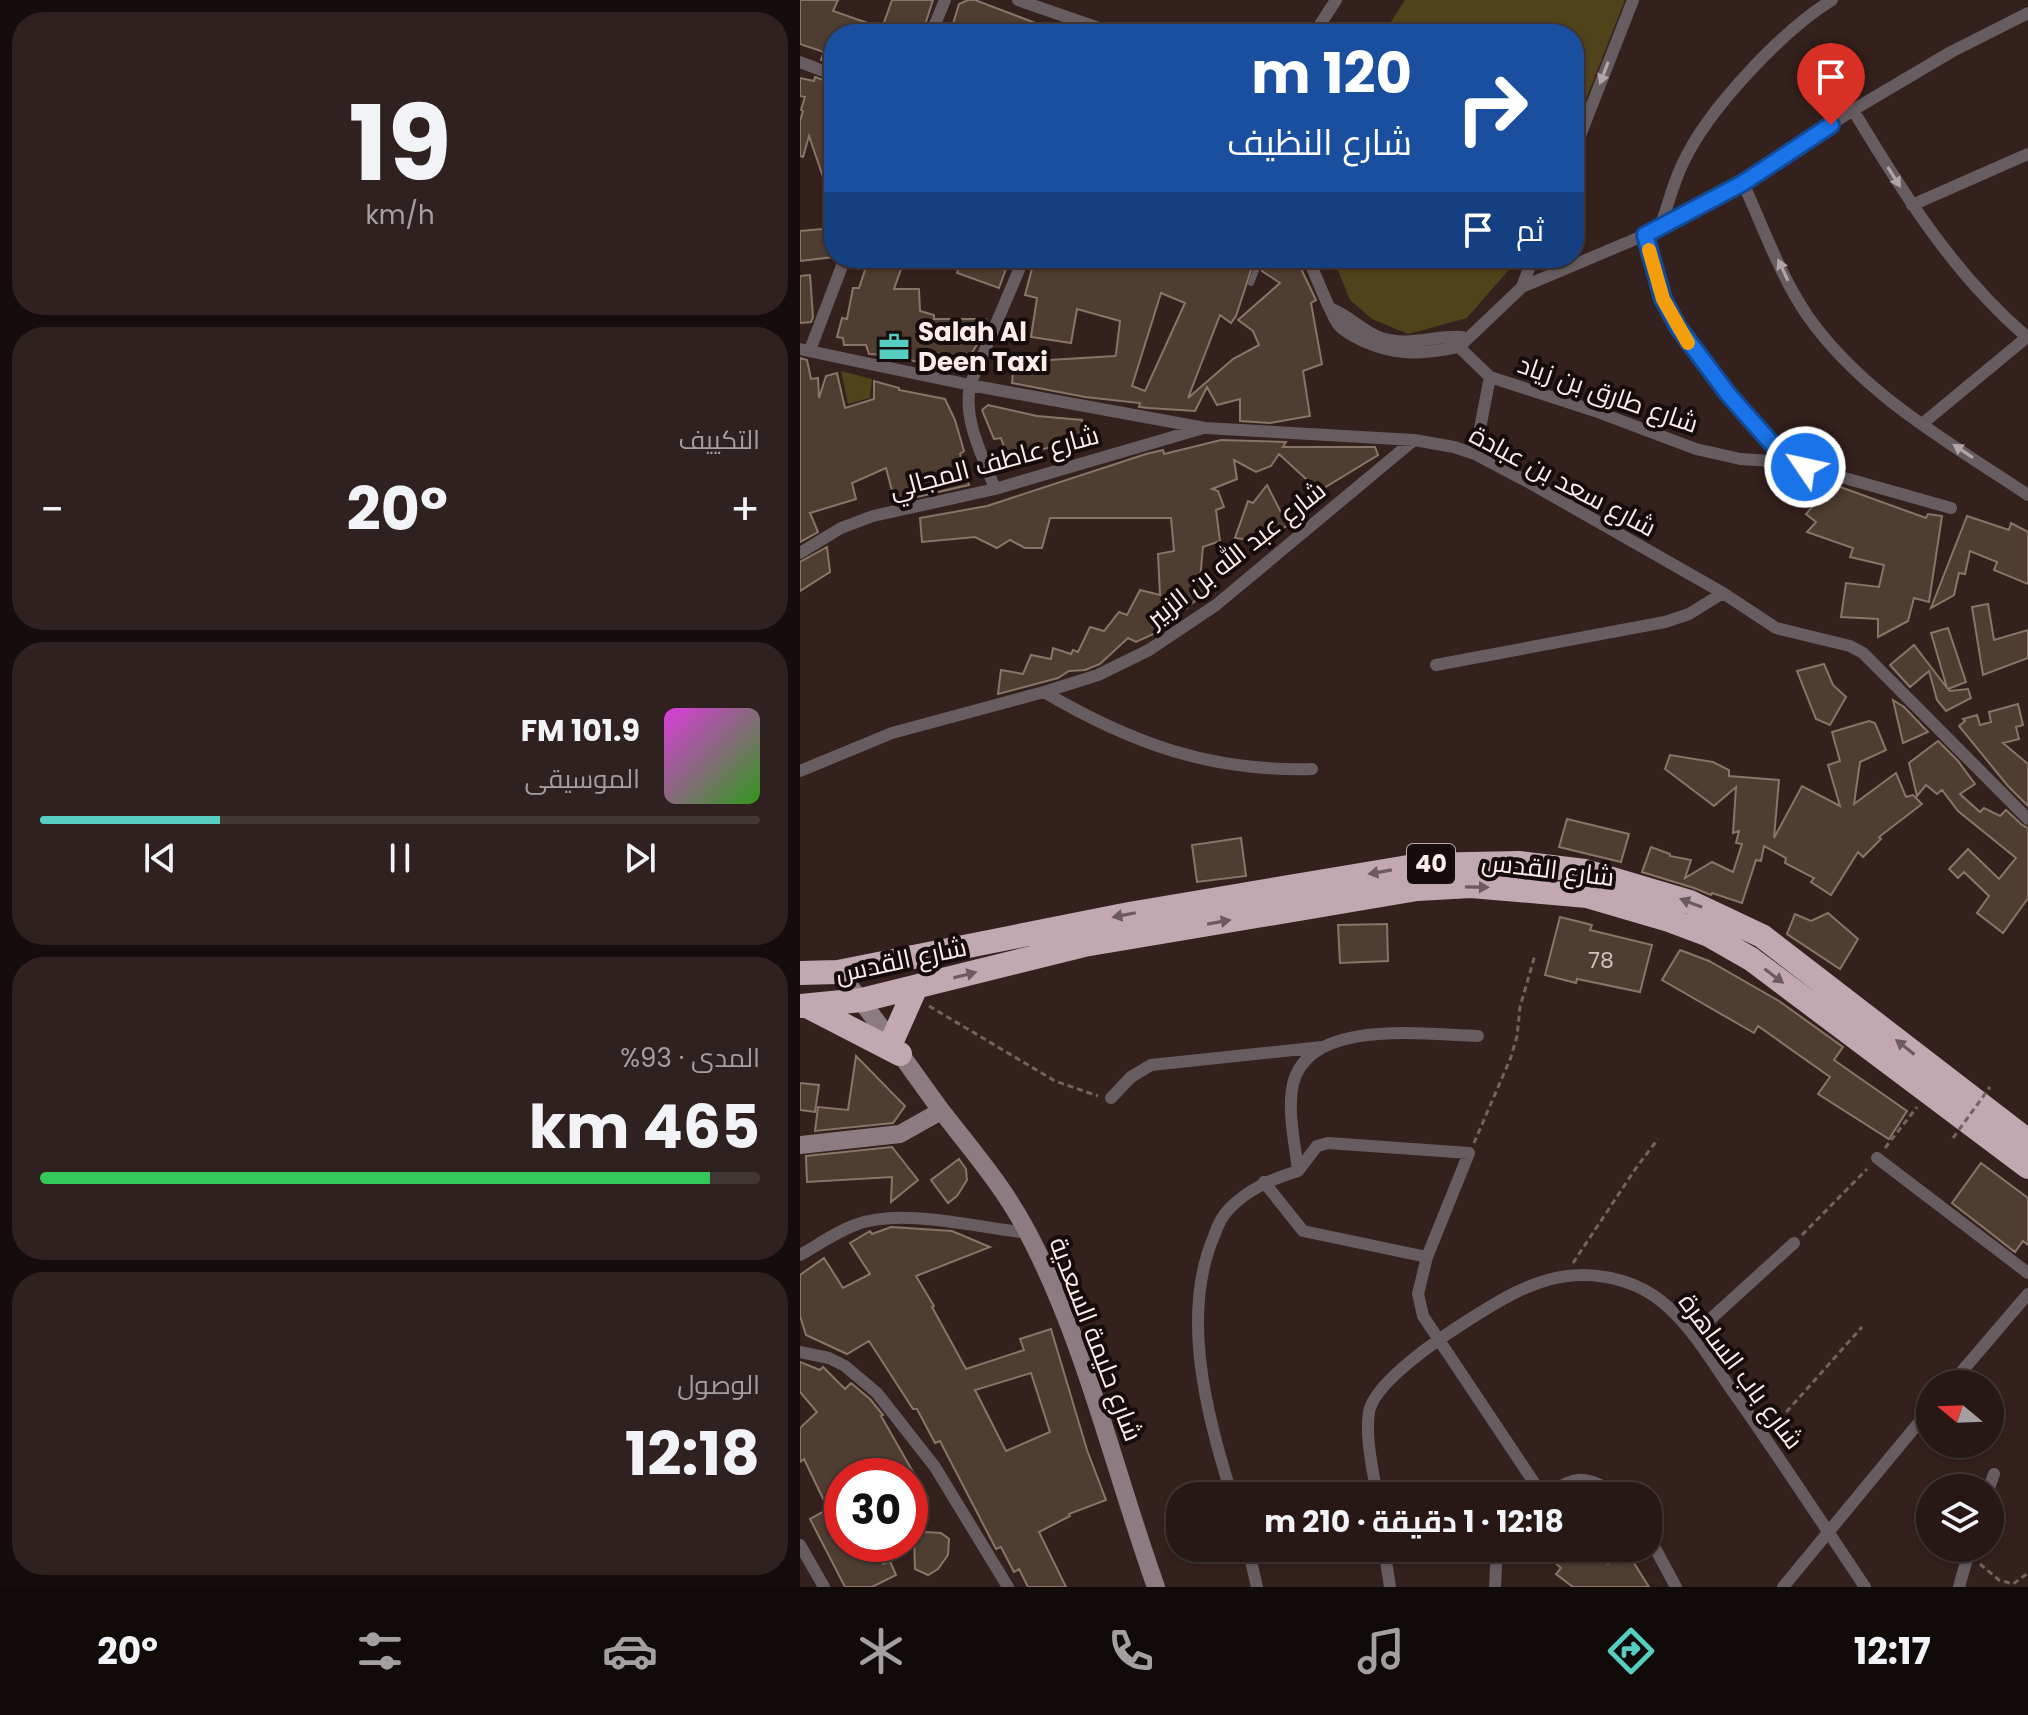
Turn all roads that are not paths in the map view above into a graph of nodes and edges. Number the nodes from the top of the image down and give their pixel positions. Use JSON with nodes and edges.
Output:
{"nodes":[{"id":1,"x":945,"y":0,"type":"edge"},
{"id":2,"x":1018,"y":0,"type":"edge"},
{"id":3,"x":1336,"y":0,"type":"edge"},
{"id":4,"x":1633,"y":0,"type":"edge"},
{"id":5,"x":1832,"y":0,"type":"edge"},
{"id":6,"x":2028,"y":13,"type":"edge"},
{"id":7,"x":935,"y":24,"type":"edge"},
{"id":8,"x":1087,"y":24,"type":"edge"},
{"id":9,"x":1320,"y":24,"type":"edge"},
{"id":10,"x":800,"y":62,"type":"edge"},
{"id":11,"x":824,"y":71,"type":"edge"},
{"id":12,"x":1853,"y":110,"type":"junction"},
{"id":13,"x":1584,"y":125,"type":"edge"},
{"id":14,"x":2028,"y":154,"type":"edge"},
{"id":15,"x":1743,"y":183,"type":"junction"},
{"id":16,"x":1912,"y":205,"type":"junction"},
{"id":17,"x":1660,"y":227,"type":"junction"},
{"id":18,"x":1645,"y":235,"type":"junction"},
{"id":19,"x":1584,"y":261,"type":"edge"},
{"id":20,"x":841,"y":268,"type":"edge"},
{"id":21,"x":1020,"y":268,"type":"edge"},
{"id":22,"x":1257,"y":268,"type":"edge"},
{"id":23,"x":1313,"y":268,"type":"edge"},
{"id":24,"x":1529,"y":268,"type":"edge"},
{"id":25,"x":1567,"y":268,"type":"edge"},
{"id":26,"x":1251,"y":283,"type":"dead end"},
{"id":27,"x":1522,"y":287,"type":"junction"},
{"id":28,"x":2027,"y":337,"type":"edge"},
{"id":29,"x":1461,"y":341,"type":"junction"},
{"id":30,"x":805,"y":350,"type":"edge"},
{"id":31,"x":1490,"y":377,"type":"junction"},
{"id":32,"x":970,"y":385,"type":"junction"},
{"id":33,"x":1922,"y":424,"type":"junction"},
{"id":34,"x":1205,"y":428,"type":"junction"},
{"id":35,"x":1414,"y":440,"type":"junction"},
{"id":36,"x":1475,"y":454,"type":"junction"},
{"id":37,"x":1788,"y":462,"type":"junction"},
{"id":38,"x":995,"y":489,"type":"junction"},
{"id":39,"x":2028,"y":495,"type":"edge"},
{"id":40,"x":1951,"y":508,"type":"dead end"},
{"id":41,"x":800,"y":553,"type":"edge"},
{"id":42,"x":1723,"y":593,"type":"junction"},
{"id":43,"x":1436,"y":665,"type":"dead end"},
{"id":44,"x":1044,"y":692,"type":"junction"},
{"id":45,"x":1312,"y":769,"type":"dead end"},
{"id":46,"x":800,"y":771,"type":"edge"},
{"id":47,"x":2028,"y":819,"type":"edge"},
{"id":48,"x":838,"y":972,"type":"junction"},
{"id":49,"x":800,"y":973,"type":"edge"},
{"id":50,"x":914,"y":992,"type":"junction"},
{"id":51,"x":862,"y":1000,"type":"junction"},
{"id":52,"x":804,"y":1006,"type":"edge"},
{"id":53,"x":1478,"y":1036,"type":"dead end"},
{"id":54,"x":1325,"y":1046,"type":"junction"},
{"id":55,"x":896,"y":1047,"type":"junction"},
{"id":56,"x":1111,"y":1098,"type":"road end"},
{"id":57,"x":941,"y":1111,"type":"junction"},
{"id":58,"x":2028,"y":1141,"type":"edge"},
{"id":59,"x":800,"y":1145,"type":"edge"},
{"id":60,"x":1877,"y":1158,"type":"road end"},
{"id":61,"x":2028,"y":1167,"type":"edge"},
{"id":62,"x":1298,"y":1171,"type":"junction"},
{"id":63,"x":1264,"y":1182,"type":"junction"},
{"id":64,"x":1028,"y":1233,"type":"junction"},
{"id":65,"x":1794,"y":1243,"type":"road end"},
{"id":66,"x":800,"y":1255,"type":"edge"},
{"id":67,"x":1427,"y":1257,"type":"junction"},
{"id":68,"x":2028,"y":1273,"type":"edge"},
{"id":69,"x":2028,"y":1294,"type":"edge"},
{"id":70,"x":1693,"y":1335,"type":"junction"},
{"id":71,"x":1438,"y":1340,"type":"junction"},
{"id":72,"x":800,"y":1352,"type":"edge"},
{"id":73,"x":1963,"y":1370,"type":"edge"},
{"id":74,"x":1916,"y":1426,"type":"edge"},
{"id":75,"x":1228,"y":1482,"type":"edge"},
{"id":76,"x":1375,"y":1482,"type":"edge"},
{"id":77,"x":1535,"y":1482,"type":"edge"},
{"id":78,"x":1565,"y":1482,"type":"edge"},
{"id":79,"x":1593,"y":1482,"type":"edge"},
{"id":80,"x":1828,"y":1531,"type":"junction"},
{"id":81,"x":800,"y":1545,"type":"edge"},
{"id":82,"x":1662,"y":1561,"type":"edge"},
{"id":83,"x":1251,"y":1562,"type":"edge"},
{"id":84,"x":1386,"y":1562,"type":"edge"},
{"id":85,"x":1496,"y":1562,"type":"edge"},
{"id":86,"x":1966,"y":1562,"type":"edge"},
{"id":87,"x":824,"y":1587,"type":"edge"},
{"id":88,"x":1008,"y":1587,"type":"edge"},
{"id":89,"x":1156,"y":1587,"type":"edge"},
{"id":90,"x":1257,"y":1587,"type":"edge"},
{"id":91,"x":1390,"y":1587,"type":"edge"},
{"id":92,"x":1495,"y":1587,"type":"edge"},
{"id":93,"x":1676,"y":1587,"type":"edge"},
{"id":94,"x":1783,"y":1587,"type":"edge"},
{"id":95,"x":1865,"y":1587,"type":"edge"},
{"id":96,"x":1959,"y":1587,"type":"edge"}],
"edges":[{"from":1,"to":7,"type":"street"},
{"from":2,"to":8,"type":"street"},
{"from":3,"to":9,"type":"street"},
{"from":4,"to":13,"type":"street","one_way":true},
{"from":5,"to":17,"type":"street"},
{"from":6,"to":12,"type":"street"},
{"from":10,"to":11,"type":"street"},
{"from":12,"to":15,"type":"street"},
{"from":12,"to":16,"type":"street","one_way":true},
{"from":14,"to":16,"type":"street"},
{"from":15,"to":17,"type":"street"},
{"from":33,"to":15,"type":"street","one_way":true},
{"from":16,"to":28,"type":"street"},
{"from":17,"to":18,"type":"street"},
{"from":18,"to":19,"type":"street"},
{"from":18,"to":37,"type":"street"},
{"from":20,"to":30,"type":"street"},
{"from":21,"to":32,"type":"street"},
{"from":22,"to":26,"type":"lane"},
{"from":23,"to":29,"type":"street"},
{"from":24,"to":27,"type":"street"},
{"from":25,"to":27,"type":"street"},
{"from":27,"to":29,"type":"street"},
{"from":28,"to":33,"type":"street"},
{"from":29,"to":31,"type":"street","name":"شارع طارق بن زياد"},
{"from":30,"to":32,"type":"street","name":"شارع سعد بن عبادة"},
{"from":31,"to":36,"type":"street"},
{"from":31,"to":37,"type":"street","name":"شارع طارق بن زياد"},
{"from":32,"to":34,"type":"street","name":"شارع سعد بن عبادة"},
{"from":32,"to":38,"type":"street"},
{"from":39,"to":33,"type":"street","one_way":true},
{"from":34,"to":35,"type":"street","name":"شارع سعد بن عبادة"},
{"from":34,"to":38,"type":"street","name":"شارع عاطف المجالي"},
{"from":35,"to":36,"type":"street","name":"شارع سعد بن عبادة"},
{"from":35,"to":44,"type":"street","name":"شارع عبد الله بن الزبير"},
{"from":36,"to":42,"type":"street","name":"شارع سعد بن عبادة"},
{"from":37,"to":40,"type":"street","name":"شارع طارق بن زياد"},
{"from":38,"to":41,"type":"street","name":"شارع عاطف المجالي"},
{"from":42,"to":43,"type":"street"},
{"from":42,"to":47,"type":"street","name":"شارع سعد بن عبادة"},
{"from":44,"to":45,"type":"street"},
{"from":44,"to":46,"type":"street","name":"شارع عبد الله بن الزبير"},
{"from":48,"to":49,"type":"highway","name":"شارع القدس","number":"40"},
{"from":48,"to":51,"type":"street","name":"شارع حليمة السعدية"},
{"from":58,"to":48,"type":"highway","name":"شارع القدس","number":"40","one_way":true},
{"from":50,"to":51,"type":"highway","name":"شارع القدس","number":"40"},
{"from":50,"to":55,"type":"highway"},
{"from":50,"to":61,"type":"highway","name":"شارع القدس","number":"40","one_way":true},
{"from":51,"to":52,"type":"highway","name":"شارع القدس","number":"40"},
{"from":51,"to":55,"type":"street","name":"شارع حليمة السعدية"},
{"from":52,"to":55,"type":"highway"},
{"from":53,"to":54,"type":"street"},
{"from":54,"to":56,"type":"street"},
{"from":54,"to":62,"type":"street"},
{"from":55,"to":57,"type":"street","name":"شارع حليمة السعدية"},
{"from":57,"to":59,"type":"street"},
{"from":57,"to":64,"type":"street","name":"شارع حليمة السعدية"},
{"from":60,"to":68,"type":"street"},
{"from":62,"to":63,"type":"street"},
{"from":62,"to":67,"type":"street"},
{"from":63,"to":67,"type":"street"},
{"from":63,"to":75,"type":"street"},
{"from":64,"to":66,"type":"street"},
{"from":64,"to":89,"type":"street","name":"شارع حليمة السعدية"},
{"from":65,"to":70,"type":"street"},
{"from":67,"to":71,"type":"street"},
{"from":69,"to":73,"type":"street"},
{"from":70,"to":71,"type":"street","name":"شارع باب الساهرة"},
{"from":70,"to":80,"type":"street","name":"شارع باب الساهرة"},
{"from":71,"to":76,"type":"street","name":"شارع باب الساهرة"},
{"from":71,"to":77,"type":"street"},
{"from":72,"to":88,"type":"street"},
{"from":74,"to":80,"type":"street"},
{"from":78,"to":79,"type":"street"},
{"from":80,"to":94,"type":"street"},
{"from":80,"to":95,"type":"street","name":"شارع باب الساهرة"},
{"from":81,"to":87,"type":"street"},
{"from":82,"to":93,"type":"street"},
{"from":83,"to":90,"type":"street"},
{"from":84,"to":91,"type":"street"},
{"from":85,"to":92,"type":"street"},
{"from":86,"to":96,"type":"street"}]}
